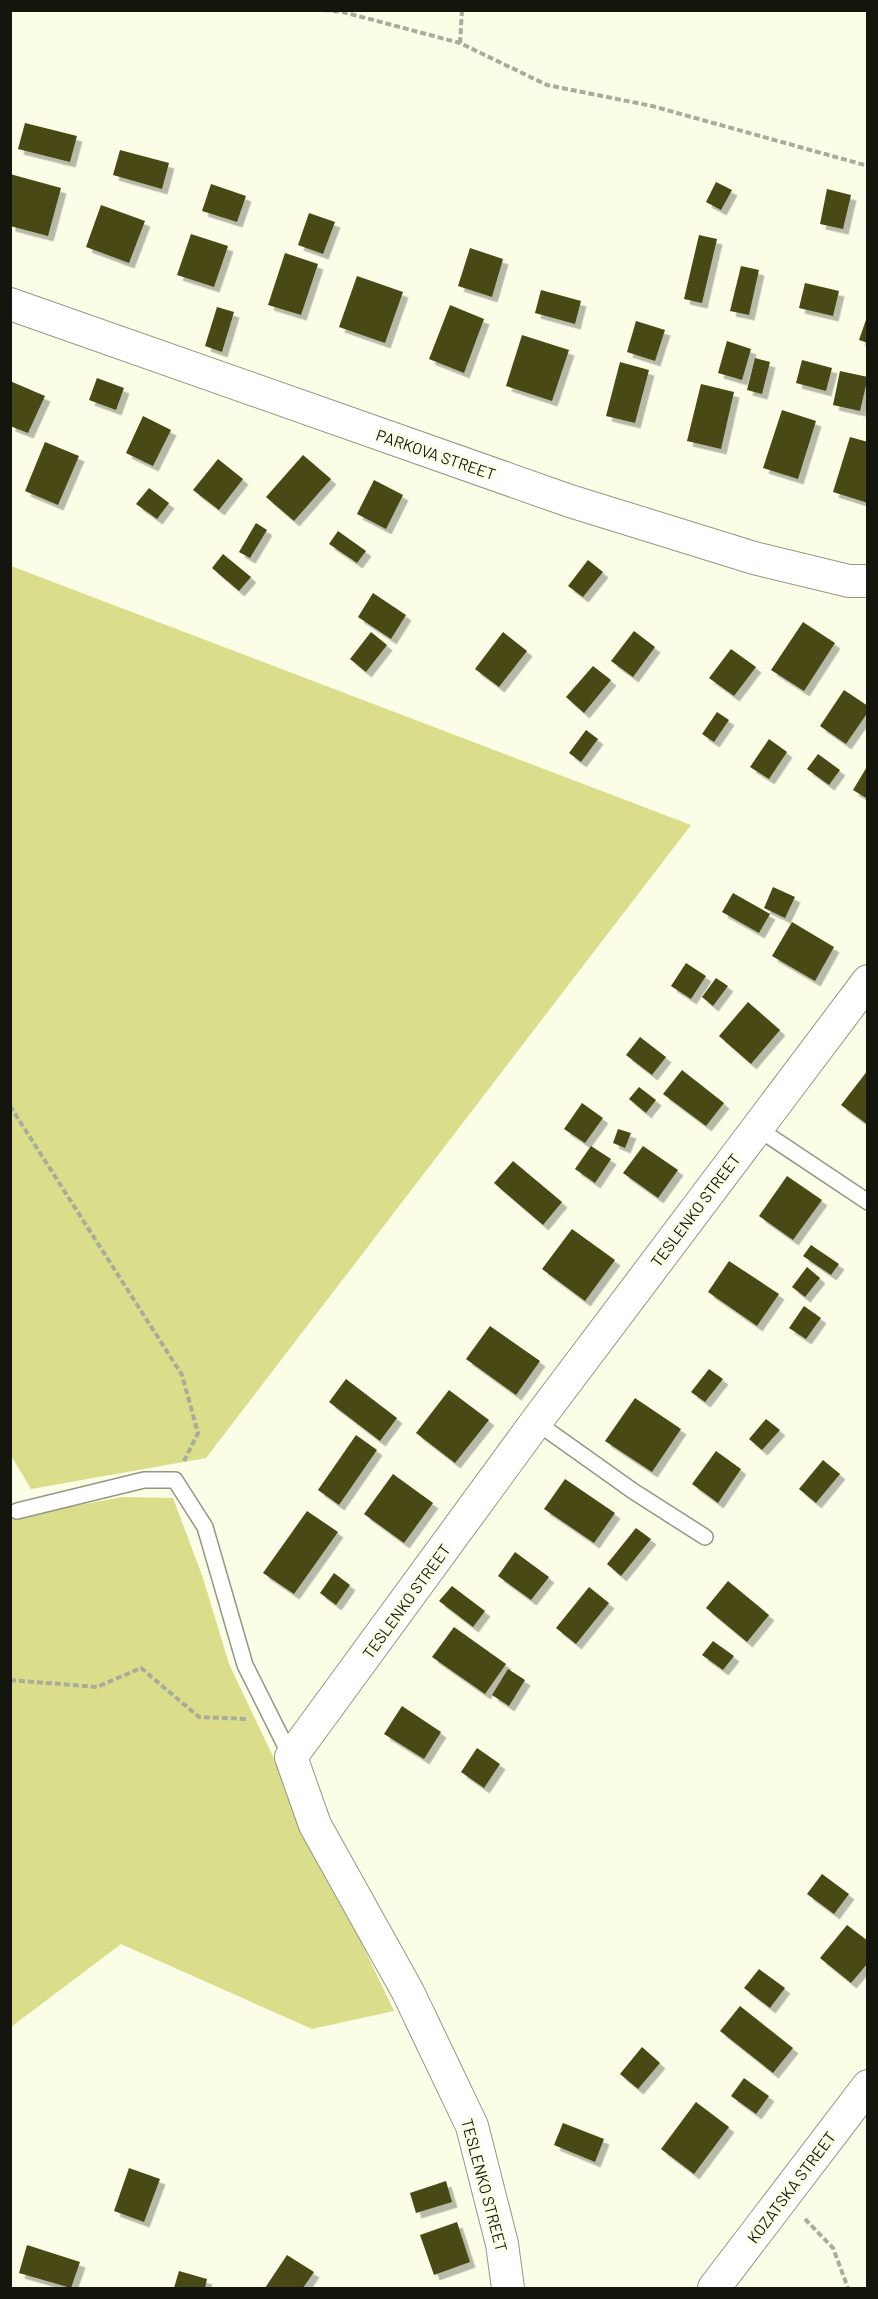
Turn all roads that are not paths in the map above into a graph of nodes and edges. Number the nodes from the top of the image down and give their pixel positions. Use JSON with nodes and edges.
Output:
{"nodes":[{"id":1,"x":10,"y":304,"type":"edge"},
{"id":2,"x":867,"y":581,"type":"edge"},
{"id":3,"x":867,"y":981,"type":"edge"},
{"id":4,"x":757,"y":1128,"type":"junction"},
{"id":5,"x":867,"y":1202,"type":"edge"},
{"id":6,"x":536,"y":1422,"type":"junction"},
{"id":7,"x":17,"y":1511,"type":"dead end"},
{"id":8,"x":705,"y":1537,"type":"dead end"},
{"id":9,"x":291,"y":1757,"type":"junction"},
{"id":10,"x":867,"y":2086,"type":"edge"},
{"id":11,"x":508,"y":2289,"type":"edge"},
{"id":12,"x":714,"y":2289,"type":"edge"}],
"edges":[{"from":1,"to":2,"type":"street","name":"PARKOVA STREET"},
{"from":3,"to":4,"type":"street","name":"TESLENKO STREET"},
{"from":4,"to":5,"type":"lane"},
{"from":4,"to":6,"type":"street","name":"TESLENKO STREET"},
{"from":6,"to":8,"type":"lane"},
{"from":6,"to":9,"type":"street","name":"TESLENKO STREET"},
{"from":7,"to":9,"type":"lane"},
{"from":9,"to":11,"type":"street","name":"TESLENKO STREET"},
{"from":10,"to":12,"type":"street","name":"KOZATSKA STREET"}]}
